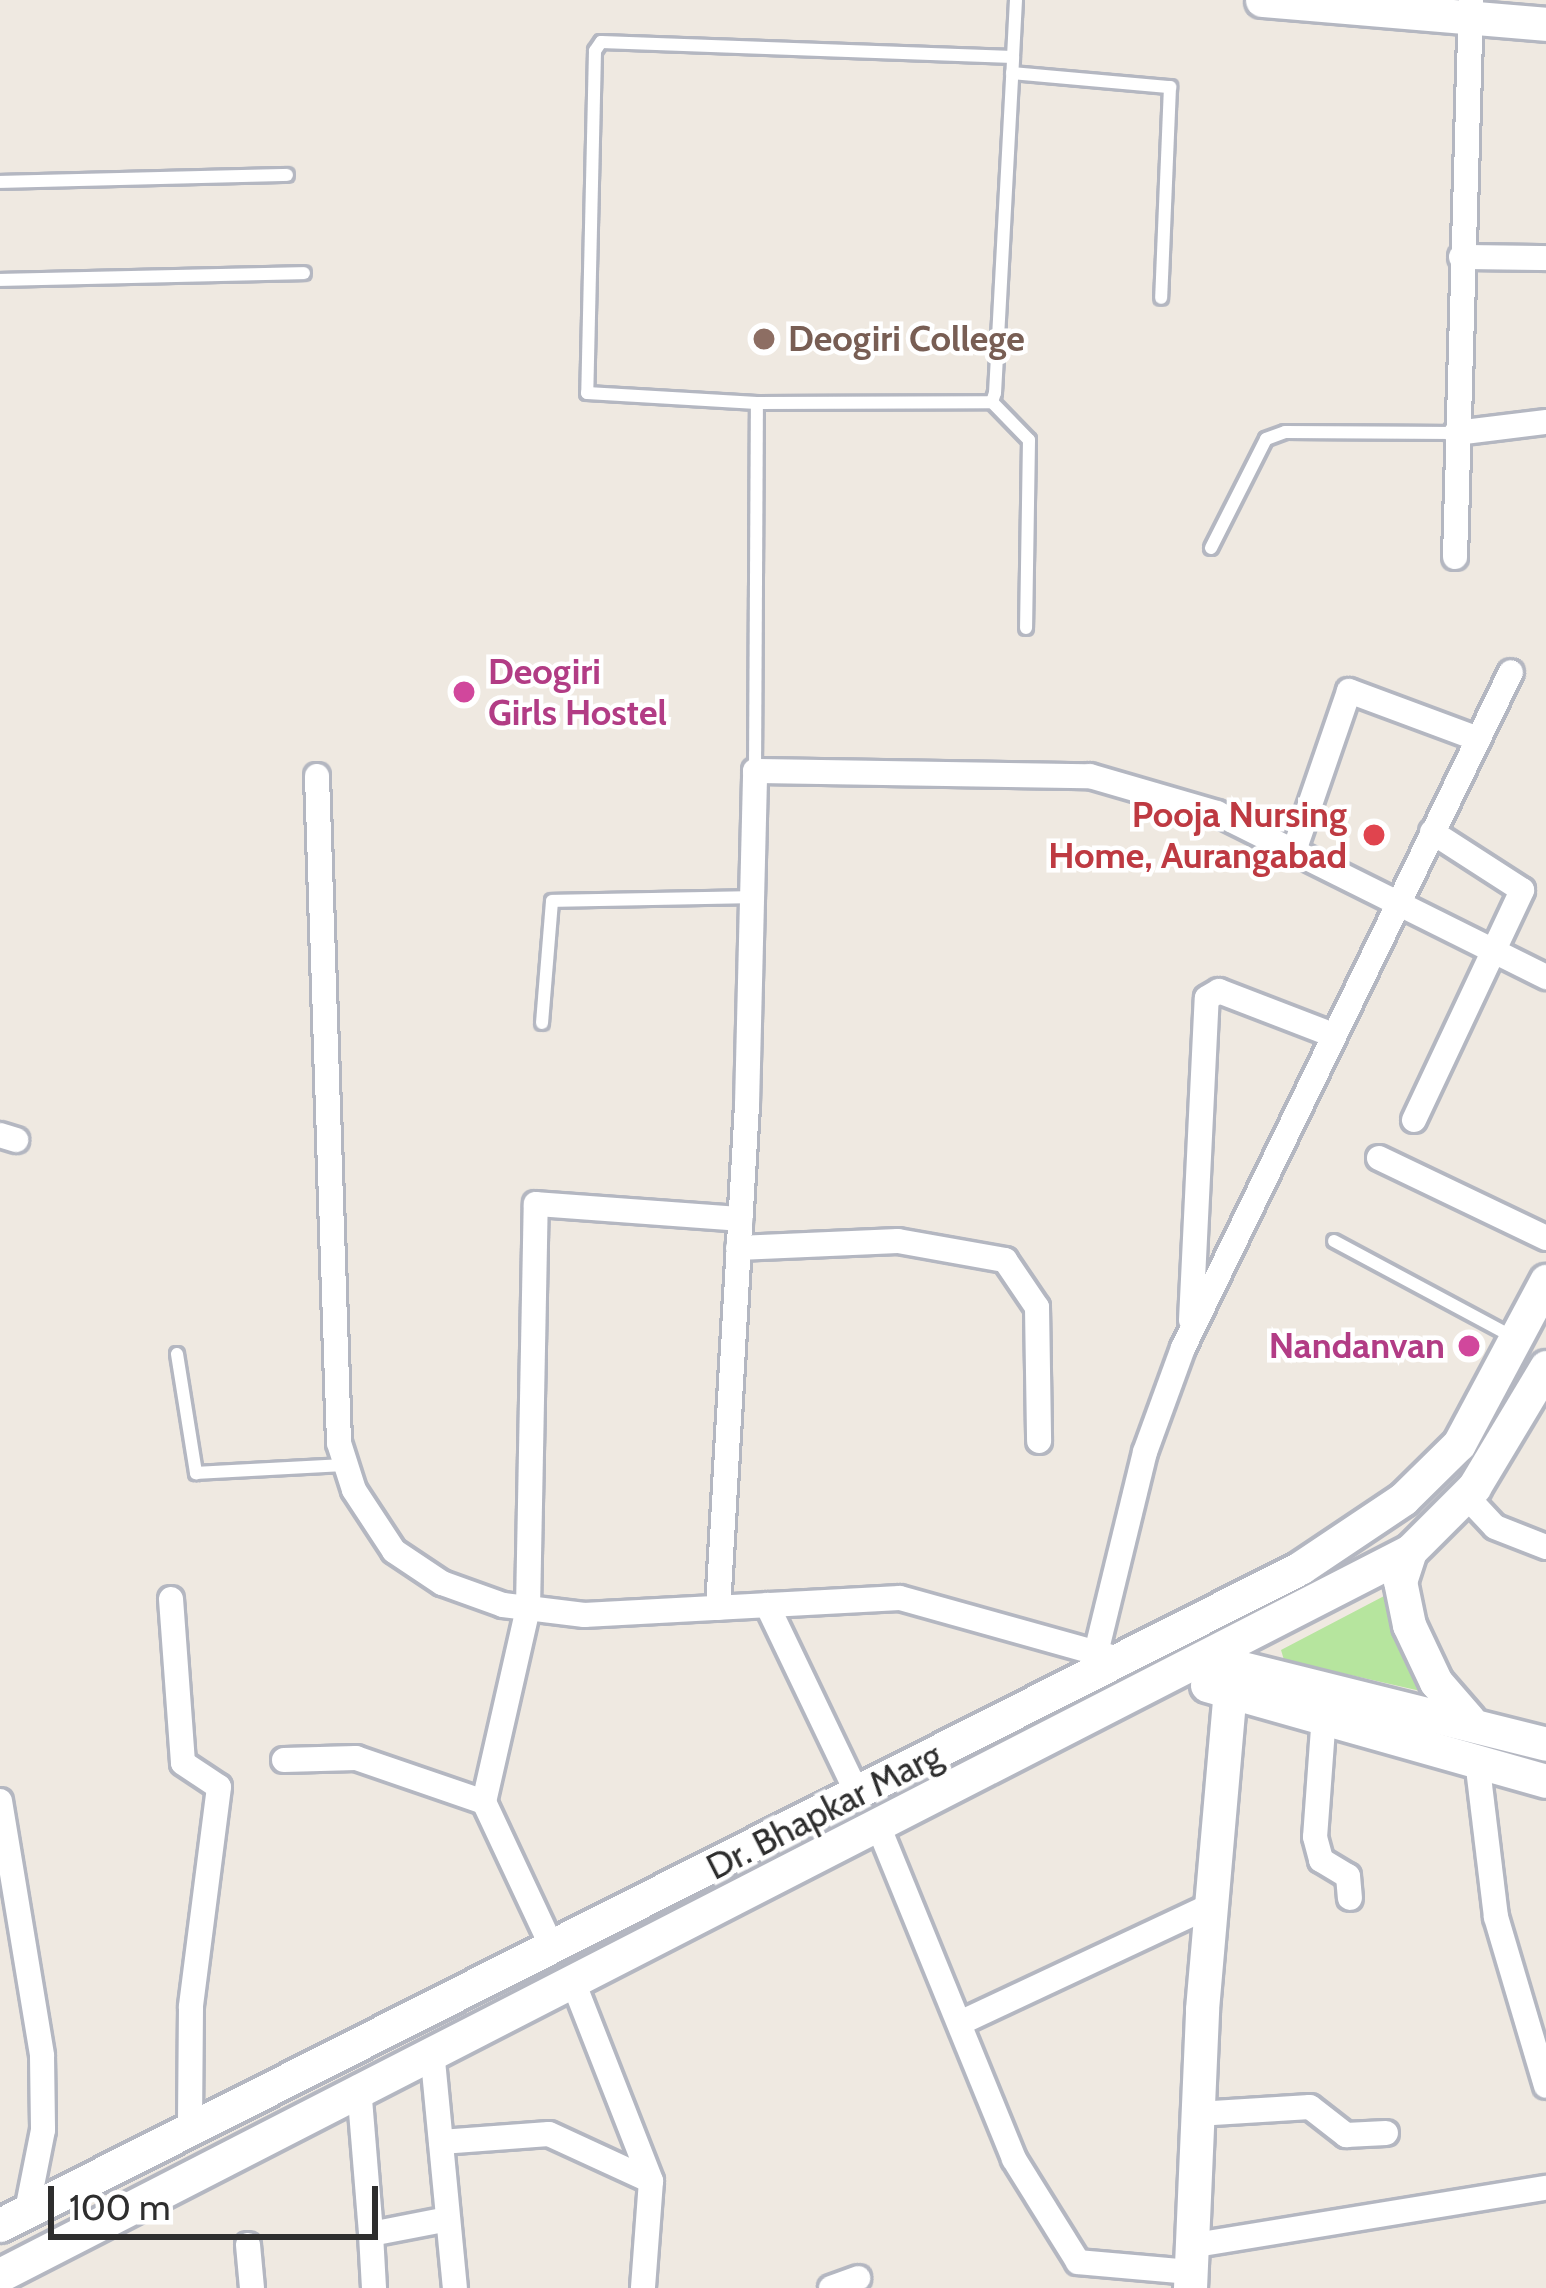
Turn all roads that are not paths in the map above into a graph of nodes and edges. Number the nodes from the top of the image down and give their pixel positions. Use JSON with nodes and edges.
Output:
{"nodes":[{"id":1,"x":1016,"y":0,"type":"edge"},
{"id":2,"x":1262,"y":0,"type":"edge"},
{"id":3,"x":1472,"y":10,"type":"edge"},
{"id":4,"x":1546,"y":24,"type":"edge"},
{"id":5,"x":1013,"y":65,"type":"junction"},
{"id":6,"x":287,"y":175,"type":"dead end"},
{"id":7,"x":0,"y":182,"type":"edge"},
{"id":8,"x":1461,"y":257,"type":"junction"},
{"id":9,"x":1546,"y":258,"type":"edge"},
{"id":10,"x":304,"y":273,"type":"dead end"},
{"id":11,"x":0,"y":280,"type":"edge"},
{"id":12,"x":1161,"y":298,"type":"dead end"},
{"id":13,"x":992,"y":402,"type":"junction"},
{"id":14,"x":757,"y":403,"type":"junction"},
{"id":15,"x":1546,"y":422,"type":"edge"},
{"id":16,"x":1456,"y":433,"type":"junction"},
{"id":17,"x":1211,"y":548,"type":"dead end"},
{"id":18,"x":1455,"y":557,"type":"dead end"},
{"id":19,"x":1026,"y":628,"type":"dead end"},
{"id":20,"x":1511,"y":673,"type":"dead end"},
{"id":21,"x":1478,"y":739,"type":"junction"},
{"id":22,"x":755,"y":771,"type":"junction"},
{"id":23,"x":316,"y":776,"type":"dead end"},
{"id":24,"x":1432,"y":832,"type":"junction"},
{"id":25,"x":1294,"y":851,"type":"junction"},
{"id":26,"x":753,"y":897,"type":"junction"},
{"id":27,"x":1397,"y":902,"type":"junction"},
{"id":28,"x":1495,"y":951,"type":"junction"},
{"id":29,"x":1546,"y":976,"type":"edge"},
{"id":30,"x":542,"y":1023,"type":"dead end"},
{"id":31,"x":1334,"y":1035,"type":"junction"},
{"id":32,"x":1414,"y":1120,"type":"dead end"},
{"id":33,"x":1379,"y":1158,"type":"dead end"},
{"id":34,"x":740,"y":1219,"type":"junction"},
{"id":35,"x":1546,"y":1238,"type":"edge"},
{"id":36,"x":1334,"y":1241,"type":"dead end"},
{"id":37,"x":739,"y":1248,"type":"junction"},
{"id":38,"x":1546,"y":1281,"type":"edge"},
{"id":39,"x":1190,"y":1334,"type":"junction"},
{"id":40,"x":1517,"y":1340,"type":"junction"},
{"id":41,"x":177,"y":1354,"type":"dead end"},
{"id":42,"x":1546,"y":1366,"type":"edge"},
{"id":43,"x":1039,"y":1441,"type":"dead end"},
{"id":44,"x":343,"y":1466,"type":"junction"},
{"id":45,"x":1466,"y":1496,"type":"junction"},
{"id":46,"x":1546,"y":1547,"type":"edge"},
{"id":47,"x":1410,"y":1551,"type":"junction"},
{"id":48,"x":171,"y":1599,"type":"dead end"},
{"id":49,"x":766,"y":1605,"type":"junction"},
{"id":50,"x":528,"y":1608,"type":"junction"},
{"id":51,"x":718,"y":1608,"type":"junction"},
{"id":52,"x":1111,"y":1657,"type":"junction"},
{"id":53,"x":1164,"y":1659,"type":"junction"},
{"id":54,"x":1220,"y":1670,"type":"junction"},
{"id":55,"x":1324,"y":1715,"type":"junction"},
{"id":56,"x":1469,"y":1720,"type":"junction"},
{"id":57,"x":1546,"y":1744,"type":"edge"},
{"id":58,"x":284,"y":1760,"type":"dead end"},
{"id":59,"x":1477,"y":1760,"type":"junction"},
{"id":60,"x":1546,"y":1781,"type":"edge"},
{"id":61,"x":857,"y":1793,"type":"junction"},
{"id":62,"x":0,"y":1801,"type":"edge"},
{"id":63,"x":484,"y":1802,"type":"junction"},
{"id":64,"x":878,"y":1823,"type":"junction"},
{"id":65,"x":1350,"y":1898,"type":"dead end"},
{"id":66,"x":1210,"y":1906,"type":"junction"},
{"id":67,"x":552,"y":1947,"type":"junction"},
{"id":68,"x":572,"y":1979,"type":"junction"},
{"id":69,"x":962,"y":2022,"type":"junction"},
{"id":70,"x":432,"y":2050,"type":"junction"},
{"id":71,"x":1546,"y":2086,"type":"edge"},
{"id":72,"x":359,"y":2087,"type":"junction"},
{"id":73,"x":1197,"y":2114,"type":"junction"},
{"id":74,"x":190,"y":2129,"type":"junction"},
{"id":75,"x":1386,"y":2133,"type":"dead end"},
{"id":76,"x":441,"y":2141,"type":"junction"},
{"id":77,"x":651,"y":2181,"type":"junction"},
{"id":78,"x":1546,"y":2188,"type":"edge"},
{"id":79,"x":14,"y":2218,"type":"edge"},
{"id":80,"x":448,"y":2219,"type":"junction"},
{"id":81,"x":371,"y":2234,"type":"junction"},
{"id":82,"x":248,"y":2245,"type":"dead end"},
{"id":83,"x":1190,"y":2269,"type":"edge"},
{"id":84,"x":0,"y":2275,"type":"edge"},
{"id":85,"x":859,"y":2278,"type":"dead end"},
{"id":86,"x":252,"y":2288,"type":"edge"},
{"id":87,"x":374,"y":2288,"type":"edge"},
{"id":88,"x":455,"y":2288,"type":"edge"},
{"id":89,"x":644,"y":2288,"type":"edge"},
{"id":90,"x":831,"y":2288,"type":"edge"}],
"edges":[{"from":1,"to":5,"type":"lane"},
{"from":2,"to":3,"type":"main road"},
{"from":3,"to":4,"type":"main road"},
{"from":3,"to":8,"type":"street"},
{"from":5,"to":12,"type":"lane"},
{"from":5,"to":13,"type":"lane"},
{"from":5,"to":14,"type":"lane"},
{"from":6,"to":7,"type":"lane"},
{"from":8,"to":9,"type":"street"},
{"from":8,"to":16,"type":"street"},
{"from":10,"to":11,"type":"lane"},
{"from":13,"to":14,"type":"lane"},
{"from":13,"to":19,"type":"lane"},
{"from":14,"to":22,"type":"lane"},
{"from":15,"to":16,"type":"street"},
{"from":16,"to":17,"type":"lane"},
{"from":16,"to":18,"type":"street"},
{"from":20,"to":21,"type":"street"},
{"from":21,"to":24,"type":"street"},
{"from":21,"to":25,"type":"street"},
{"from":22,"to":25,"type":"street"},
{"from":22,"to":26,"type":"street"},
{"from":23,"to":44,"type":"street"},
{"from":24,"to":27,"type":"street"},
{"from":24,"to":28,"type":"street"},
{"from":25,"to":27,"type":"street"},
{"from":26,"to":30,"type":"lane"},
{"from":26,"to":34,"type":"street"},
{"from":27,"to":28,"type":"street"},
{"from":27,"to":31,"type":"street"},
{"from":28,"to":29,"type":"street"},
{"from":28,"to":32,"type":"street"},
{"from":31,"to":39,"type":"street"},
{"from":31,"to":39,"type":"street"},
{"from":33,"to":35,"type":"street"},
{"from":34,"to":37,"type":"street"},
{"from":34,"to":50,"type":"street"},
{"from":36,"to":40,"type":"lane"},
{"from":37,"to":43,"type":"street"},
{"from":37,"to":51,"type":"street"},
{"from":38,"to":40,"type":"main road","name":"Dr. Bhapkar Marg"},
{"from":39,"to":52,"type":"street"},
{"from":40,"to":53,"type":"main road","name":"Dr. Bhapkar Marg"},
{"from":41,"to":44,"type":"lane"},
{"from":42,"to":45,"type":"main road"},
{"from":44,"to":50,"type":"street"},
{"from":45,"to":46,"type":"street"},
{"from":45,"to":47,"type":"main road"},
{"from":47,"to":54,"type":"main road"},
{"from":47,"to":56,"type":"main road"},
{"from":48,"to":74,"type":"street"},
{"from":49,"to":51,"type":"street"},
{"from":49,"to":52,"type":"street"},
{"from":49,"to":61,"type":"street"},
{"from":50,"to":51,"type":"street"},
{"from":50,"to":63,"type":"street"},
{"from":52,"to":53,"type":"main road","name":"Dr. Bhapkar Marg"},
{"from":52,"to":61,"type":"main road","name":"Dr. Bhapkar Marg"},
{"from":53,"to":54,"type":"main road"},
{"from":53,"to":64,"type":"main road","name":"Dr. Bhapkar Marg"},
{"from":54,"to":55,"type":"main road"},
{"from":54,"to":56,"type":"main road"},
{"from":54,"to":66,"type":"main road"},
{"from":55,"to":59,"type":"main road"},
{"from":55,"to":65,"type":"street"},
{"from":56,"to":57,"type":"main road"},
{"from":58,"to":63,"type":"street"},
{"from":59,"to":60,"type":"main road"},
{"from":59,"to":71,"type":"street"},
{"from":61,"to":67,"type":"main road","name":"Dr. Bhapkar Marg"},
{"from":62,"to":79,"type":"street"},
{"from":63,"to":67,"type":"street"},
{"from":64,"to":68,"type":"main road","name":"Dr. Bhapkar Marg"},
{"from":64,"to":69,"type":"street"},
{"from":66,"to":69,"type":"street"},
{"from":66,"to":73,"type":"main road"},
{"from":67,"to":74,"type":"main road","name":"Dr. Bhapkar Marg"},
{"from":68,"to":70,"type":"main road","name":"Dr. Bhapkar Marg"},
{"from":68,"to":77,"type":"street"},
{"from":69,"to":83,"type":"street"},
{"from":70,"to":72,"type":"main road","name":"Dr. Bhapkar Marg"},
{"from":70,"to":76,"type":"street"},
{"from":72,"to":81,"type":"street"},
{"from":72,"to":84,"type":"main road","name":"Dr. Bhapkar Marg"},
{"from":73,"to":75,"type":"street"},
{"from":73,"to":83,"type":"main road"},
{"from":74,"to":79,"type":"main road","name":"Dr. Bhapkar Marg"},
{"from":76,"to":77,"type":"street"},
{"from":76,"to":80,"type":"street"},
{"from":77,"to":89,"type":"street"},
{"from":78,"to":83,"type":"street"},
{"from":80,"to":81,"type":"street"},
{"from":80,"to":88,"type":"street"},
{"from":81,"to":87,"type":"street"},
{"from":82,"to":86,"type":"street"},
{"from":85,"to":90,"type":"street"}]}
